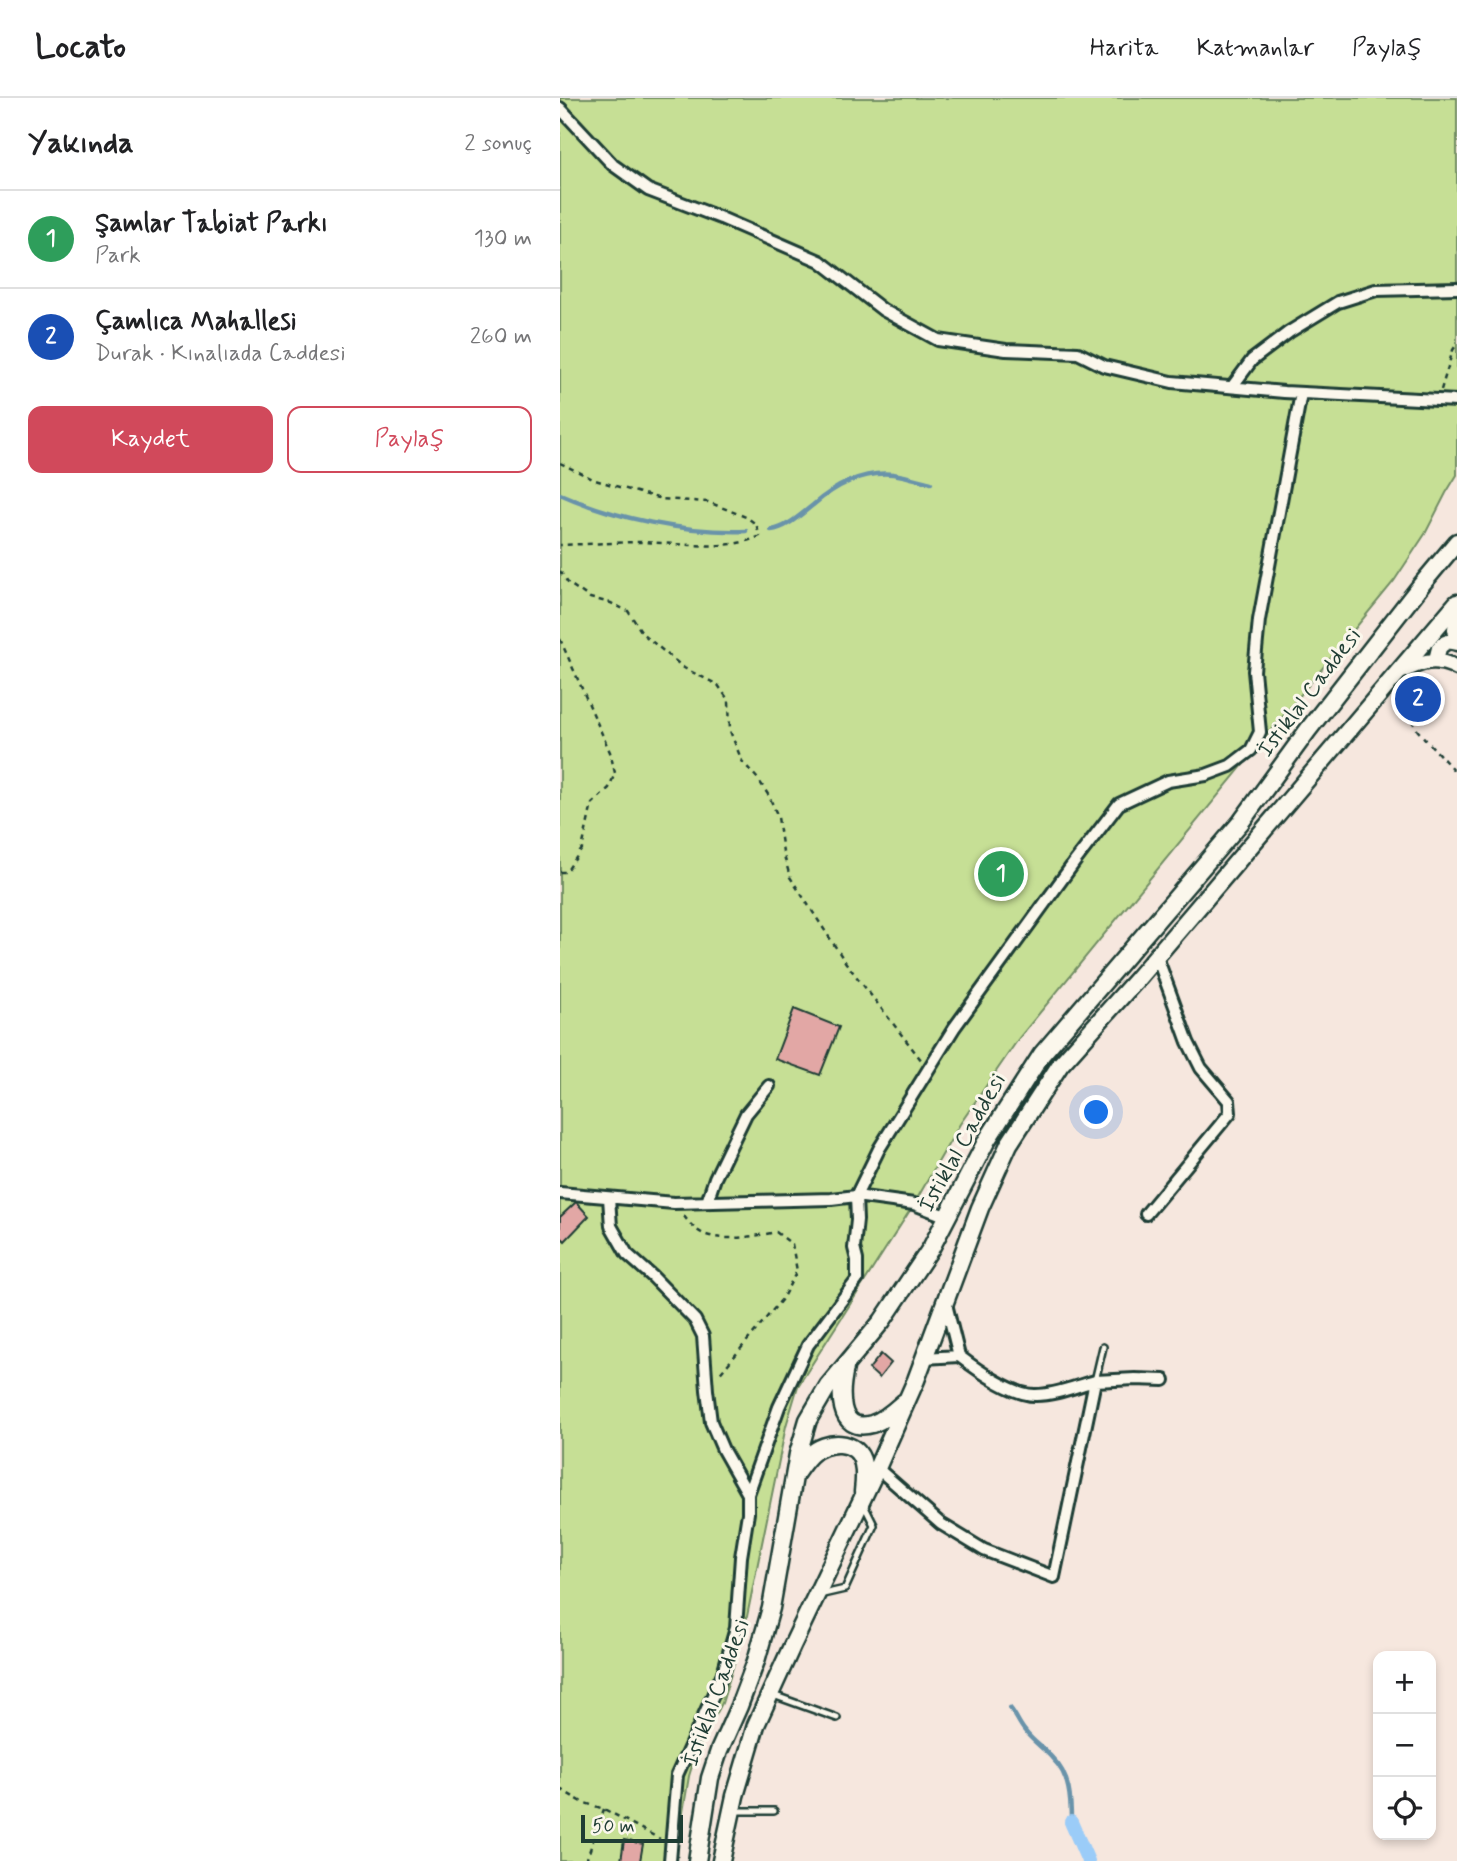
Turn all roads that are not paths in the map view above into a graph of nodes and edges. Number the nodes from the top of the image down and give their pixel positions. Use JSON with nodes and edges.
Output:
{"nodes":[{"id":1,"x":560,"y":108,"type":"edge"},
{"id":2,"x":1457,"y":288,"type":"edge"},
{"id":3,"x":1232,"y":387,"type":"junction"},
{"id":4,"x":1301,"y":393,"type":"junction"},
{"id":5,"x":1457,"y":401,"type":"edge"},
{"id":6,"x":1457,"y":542,"type":"edge"},
{"id":7,"x":1457,"y":603,"type":"edge"},
{"id":8,"x":1457,"y":612,"type":"edge"},
{"id":9,"x":1457,"y":640,"type":"edge"},
{"id":10,"x":1440,"y":662,"type":"junction"},
{"id":11,"x":1457,"y":668,"type":"edge"},
{"id":12,"x":1396,"y":673,"type":"junction"},
{"id":13,"x":1157,"y":957,"type":"junction"},
{"id":14,"x":769,"y":1086,"type":"dead end"},
{"id":15,"x":560,"y":1194,"type":"edge"},
{"id":16,"x":856,"y":1196,"type":"junction"},
{"id":17,"x":609,"y":1198,"type":"junction"},
{"id":18,"x":708,"y":1202,"type":"junction"},
{"id":19,"x":1146,"y":1214,"type":"dead end"},
{"id":20,"x":948,"y":1217,"type":"junction"},
{"id":21,"x":945,"y":1302,"type":"junction"},
{"id":22,"x":1102,"y":1347,"type":"dead end"},
{"id":23,"x":959,"y":1356,"type":"junction"},
{"id":24,"x":924,"y":1358,"type":"junction"},
{"id":25,"x":845,"y":1366,"type":"junction"},
{"id":26,"x":1164,"y":1380,"type":"dead end"},
{"id":27,"x":1095,"y":1381,"type":"junction"},
{"id":28,"x":908,"y":1398,"type":"junction"},
{"id":29,"x":877,"y":1468,"type":"junction"},
{"id":30,"x":796,"y":1474,"type":"junction"},
{"id":31,"x":748,"y":1494,"type":"junction"},
{"id":32,"x":861,"y":1501,"type":"junction"},
{"id":33,"x":816,"y":1596,"type":"junction"},
{"id":34,"x":770,"y":1693,"type":"junction"},
{"id":35,"x":837,"y":1718,"type":"dead end"},
{"id":36,"x":732,"y":1811,"type":"junction"},
{"id":37,"x":774,"y":1811,"type":"dead end"},
{"id":38,"x":670,"y":1861,"type":"edge"},
{"id":39,"x":697,"y":1861,"type":"edge"},
{"id":40,"x":721,"y":1861,"type":"edge"}],
"edges":[{"from":1,"to":3,"type":"street"},
{"from":2,"to":3,"type":"street"},
{"from":3,"to":4,"type":"street"},
{"from":4,"to":5,"type":"street"},
{"from":4,"to":16,"type":"street"},
{"from":6,"to":20,"type":"main road","name":"İstiklal Caddesi"},
{"from":7,"to":12,"type":"main road","name":"İstiklal Caddesi"},
{"from":8,"to":9,"type":"main road"},
{"from":9,"to":10,"type":"main road"},
{"from":10,"to":11,"type":"main road"},
{"from":10,"to":12,"type":"main road"},
{"from":12,"to":13,"type":"main road","name":"İstiklal Caddesi"},
{"from":13,"to":19,"type":"street"},
{"from":13,"to":21,"type":"main road","name":"İstiklal Caddesi"},
{"from":14,"to":18,"type":"street"},
{"from":15,"to":17,"type":"street"},
{"from":16,"to":18,"type":"street"},
{"from":16,"to":20,"type":"street"},
{"from":16,"to":31,"type":"street"},
{"from":17,"to":18,"type":"street"},
{"from":17,"to":31,"type":"street"},
{"from":20,"to":25,"type":"main road","name":"İstiklal Caddesi"},
{"from":21,"to":23,"type":"street"},
{"from":21,"to":24,"type":"main road","name":"İstiklal Caddesi"},
{"from":22,"to":27,"type":"lane"},
{"from":23,"to":24,"type":"street"},
{"from":23,"to":27,"type":"street"},
{"from":24,"to":28,"type":"main road","name":"İstiklal Caddesi"},
{"from":25,"to":28,"type":"main road"},
{"from":25,"to":30,"type":"main road","name":"İstiklal Caddesi"},
{"from":26,"to":27,"type":"street"},
{"from":27,"to":29,"type":"street"},
{"from":28,"to":29,"type":"main road","name":"İstiklal Caddesi"},
{"from":29,"to":32,"type":"main road","name":"İstiklal Caddesi"},
{"from":30,"to":32,"type":"main road"},
{"from":30,"to":39,"type":"main road","name":"İstiklal Caddesi"},
{"from":31,"to":38,"type":"street"},
{"from":32,"to":33,"type":"main road","name":"İstiklal Caddesi"},
{"from":32,"to":33,"type":"lane"},
{"from":33,"to":34,"type":"main road","name":"İstiklal Caddesi"},
{"from":34,"to":35,"type":"lane"},
{"from":34,"to":36,"type":"main road","name":"İstiklal Caddesi"},
{"from":36,"to":37,"type":"lane"},
{"from":36,"to":40,"type":"main road","name":"İstiklal Caddesi"}]}
